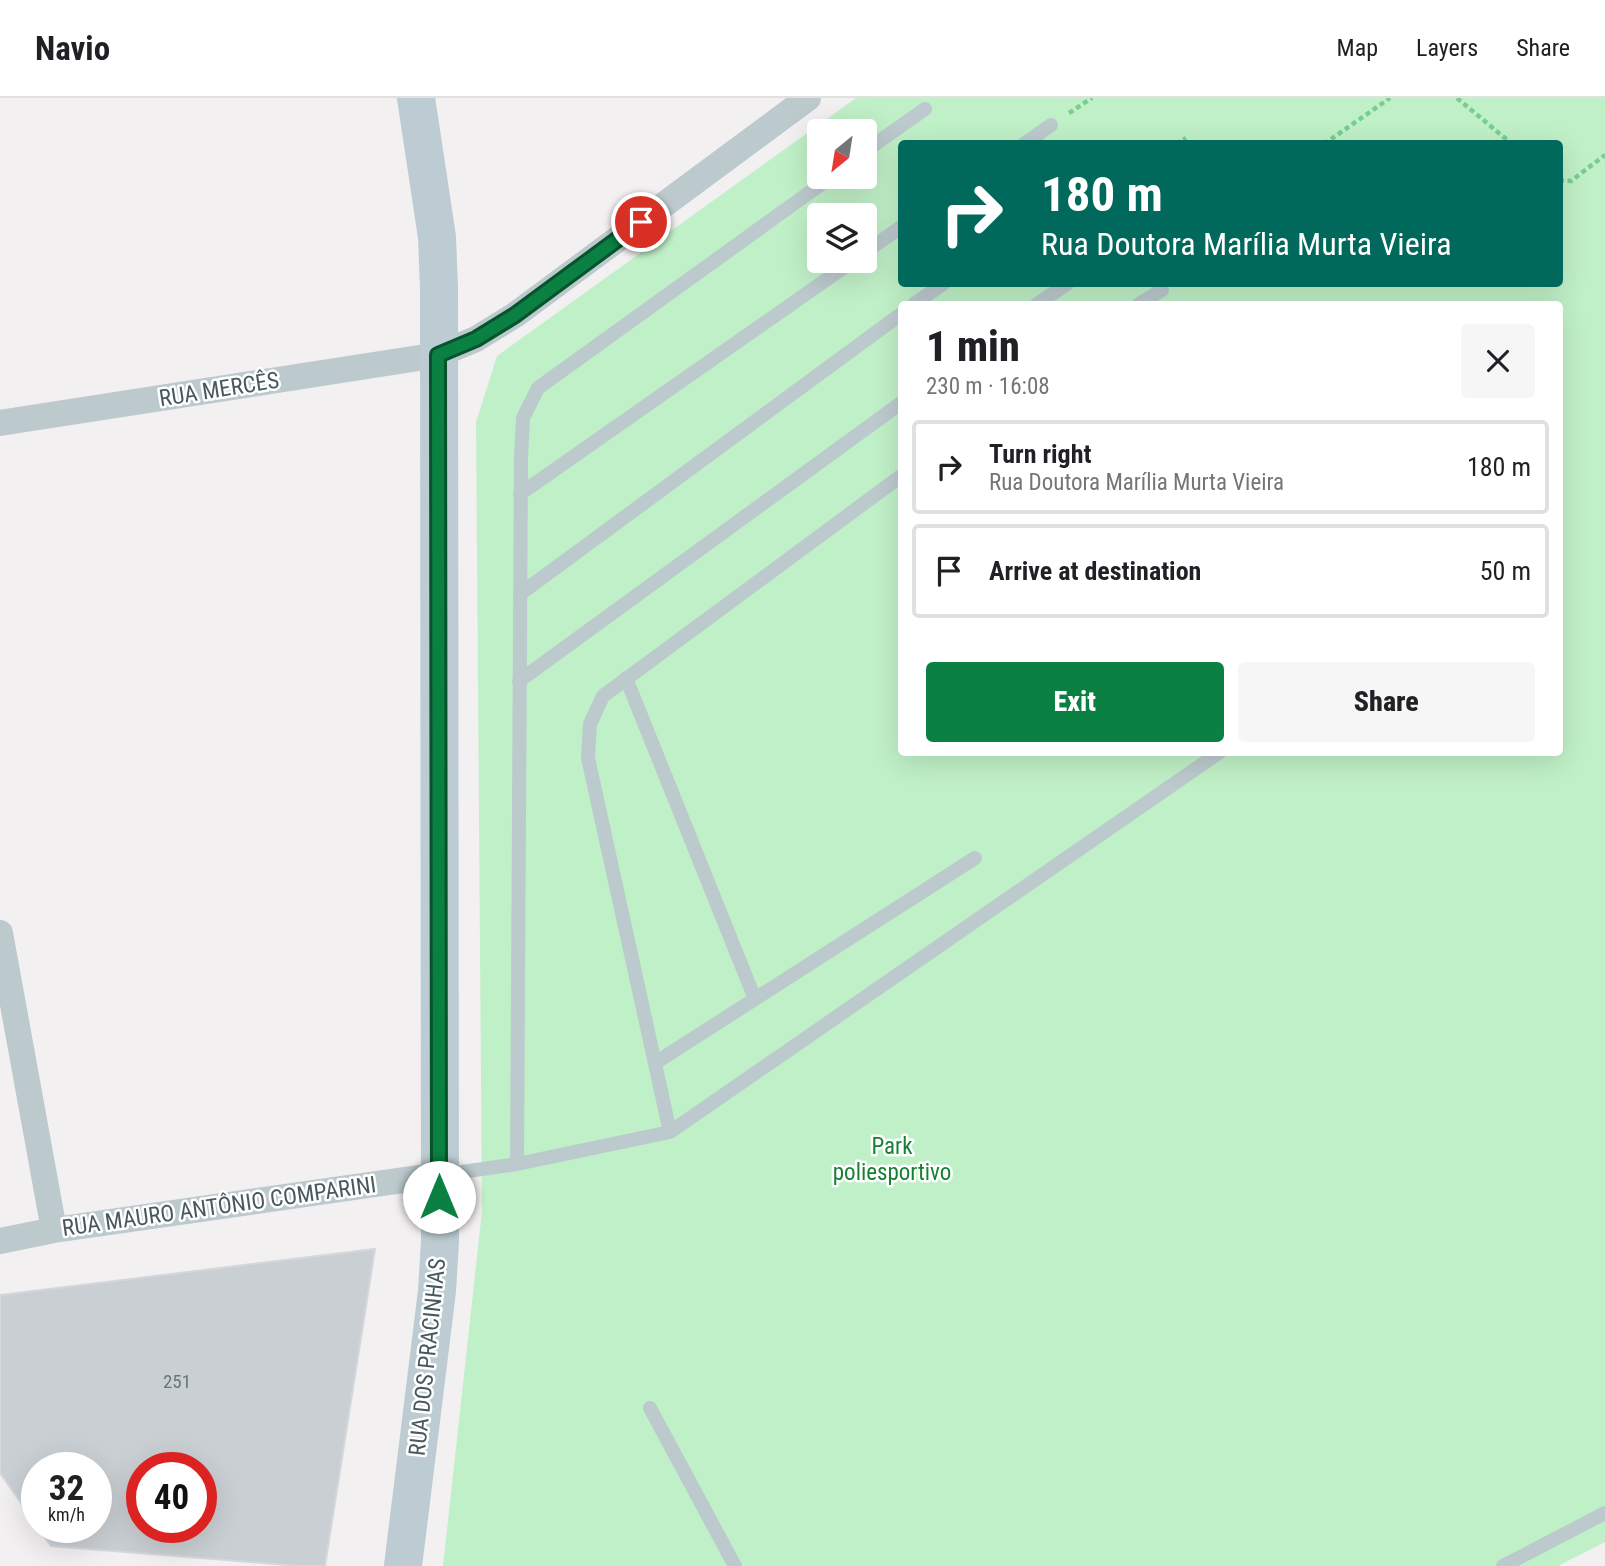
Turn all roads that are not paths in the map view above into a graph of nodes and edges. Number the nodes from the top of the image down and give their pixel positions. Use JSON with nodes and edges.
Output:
{"nodes":[{"id":1,"x":416,"y":98,"type":"edge"},
{"id":2,"x":808,"y":98,"type":"edge"},
{"id":3,"x":925,"y":109,"type":"dead end"},
{"id":4,"x":1051,"y":125,"type":"dead end"},
{"id":5,"x":1030,"y":140,"type":"edge"},
{"id":6,"x":877,"y":143,"type":"edge"},
{"id":7,"x":814,"y":189,"type":"edge"},
{"id":8,"x":898,"y":229,"type":"edge"},
{"id":9,"x":877,"y":244,"type":"edge"},
{"id":10,"x":836,"y":273,"type":"edge"},
{"id":11,"x":939,"y":287,"type":"edge"},
{"id":12,"x":1061,"y":287,"type":"edge"},
{"id":13,"x":1162,"y":290,"type":"dead end"},
{"id":14,"x":918,"y":301,"type":"edge"},
{"id":15,"x":1041,"y":301,"type":"edge"},
{"id":16,"x":1144,"y":301,"type":"edge"},
{"id":17,"x":898,"y":316,"type":"edge"},
{"id":18,"x":438,"y":355,"type":"junction"},
{"id":19,"x":898,"y":405,"type":"edge"},
{"id":20,"x":0,"y":424,"type":"edge"},
{"id":21,"x":898,"y":478,"type":"edge"},
{"id":22,"x":520,"y":494,"type":"junction"},
{"id":23,"x":520,"y":594,"type":"junction"},
{"id":24,"x":626,"y":678,"type":"junction"},
{"id":25,"x":519,"y":681,"type":"junction"},
{"id":26,"x":1214,"y":756,"type":"edge"},
{"id":27,"x":975,"y":858,"type":"dead end"},
{"id":28,"x":0,"y":933,"type":"edge"},
{"id":29,"x":755,"y":999,"type":"junction"},
{"id":30,"x":655,"y":1063,"type":"junction"},
{"id":31,"x":670,"y":1132,"type":"junction"},
{"id":32,"x":517,"y":1164,"type":"junction"},
{"id":33,"x":439,"y":1175,"type":"junction"},
{"id":34,"x":54,"y":1230,"type":"junction"},
{"id":35,"x":0,"y":1241,"type":"edge"},
{"id":36,"x":650,"y":1408,"type":"dead end"},
{"id":37,"x":1605,"y":1513,"type":"edge"},
{"id":38,"x":404,"y":1566,"type":"edge"},
{"id":39,"x":735,"y":1566,"type":"edge"},
{"id":40,"x":1503,"y":1566,"type":"edge"}],
"edges":[{"from":1,"to":18,"type":"street","name":"RUA DOS PRACINHAS"},
{"from":2,"to":18,"type":"street","name":"RUA MERCÊS"},
{"from":3,"to":6,"type":"lane"},
{"from":4,"to":5,"type":"lane"},
{"from":7,"to":22,"type":"lane"},
{"from":8,"to":9,"type":"lane"},
{"from":10,"to":22,"type":"lane"},
{"from":11,"to":14,"type":"lane"},
{"from":12,"to":15,"type":"lane"},
{"from":13,"to":16,"type":"lane"},
{"from":17,"to":23,"type":"lane"},
{"from":18,"to":20,"type":"street","name":"RUA MERCÊS"},
{"from":18,"to":33,"type":"street","name":"RUA DOS PRACINHAS"},
{"from":19,"to":25,"type":"lane"},
{"from":21,"to":24,"type":"lane"},
{"from":22,"to":23,"type":"lane"},
{"from":23,"to":25,"type":"lane"},
{"from":24,"to":29,"type":"lane"},
{"from":24,"to":30,"type":"lane"},
{"from":25,"to":32,"type":"lane"},
{"from":26,"to":31,"type":"lane"},
{"from":27,"to":29,"type":"lane"},
{"from":28,"to":34,"type":"street"},
{"from":29,"to":30,"type":"lane"},
{"from":30,"to":31,"type":"lane"},
{"from":31,"to":32,"type":"lane"},
{"from":32,"to":33,"type":"lane"},
{"from":33,"to":34,"type":"street","name":"RUA MAURO ANTÔNIO COMPARINI"},
{"from":33,"to":38,"type":"street","name":"RUA DOS PRACINHAS"},
{"from":34,"to":35,"type":"street","name":"RUA MAURO ANTÔNIO COMPARINI"},
{"from":36,"to":39,"type":"lane"},
{"from":37,"to":40,"type":"lane"}]}
